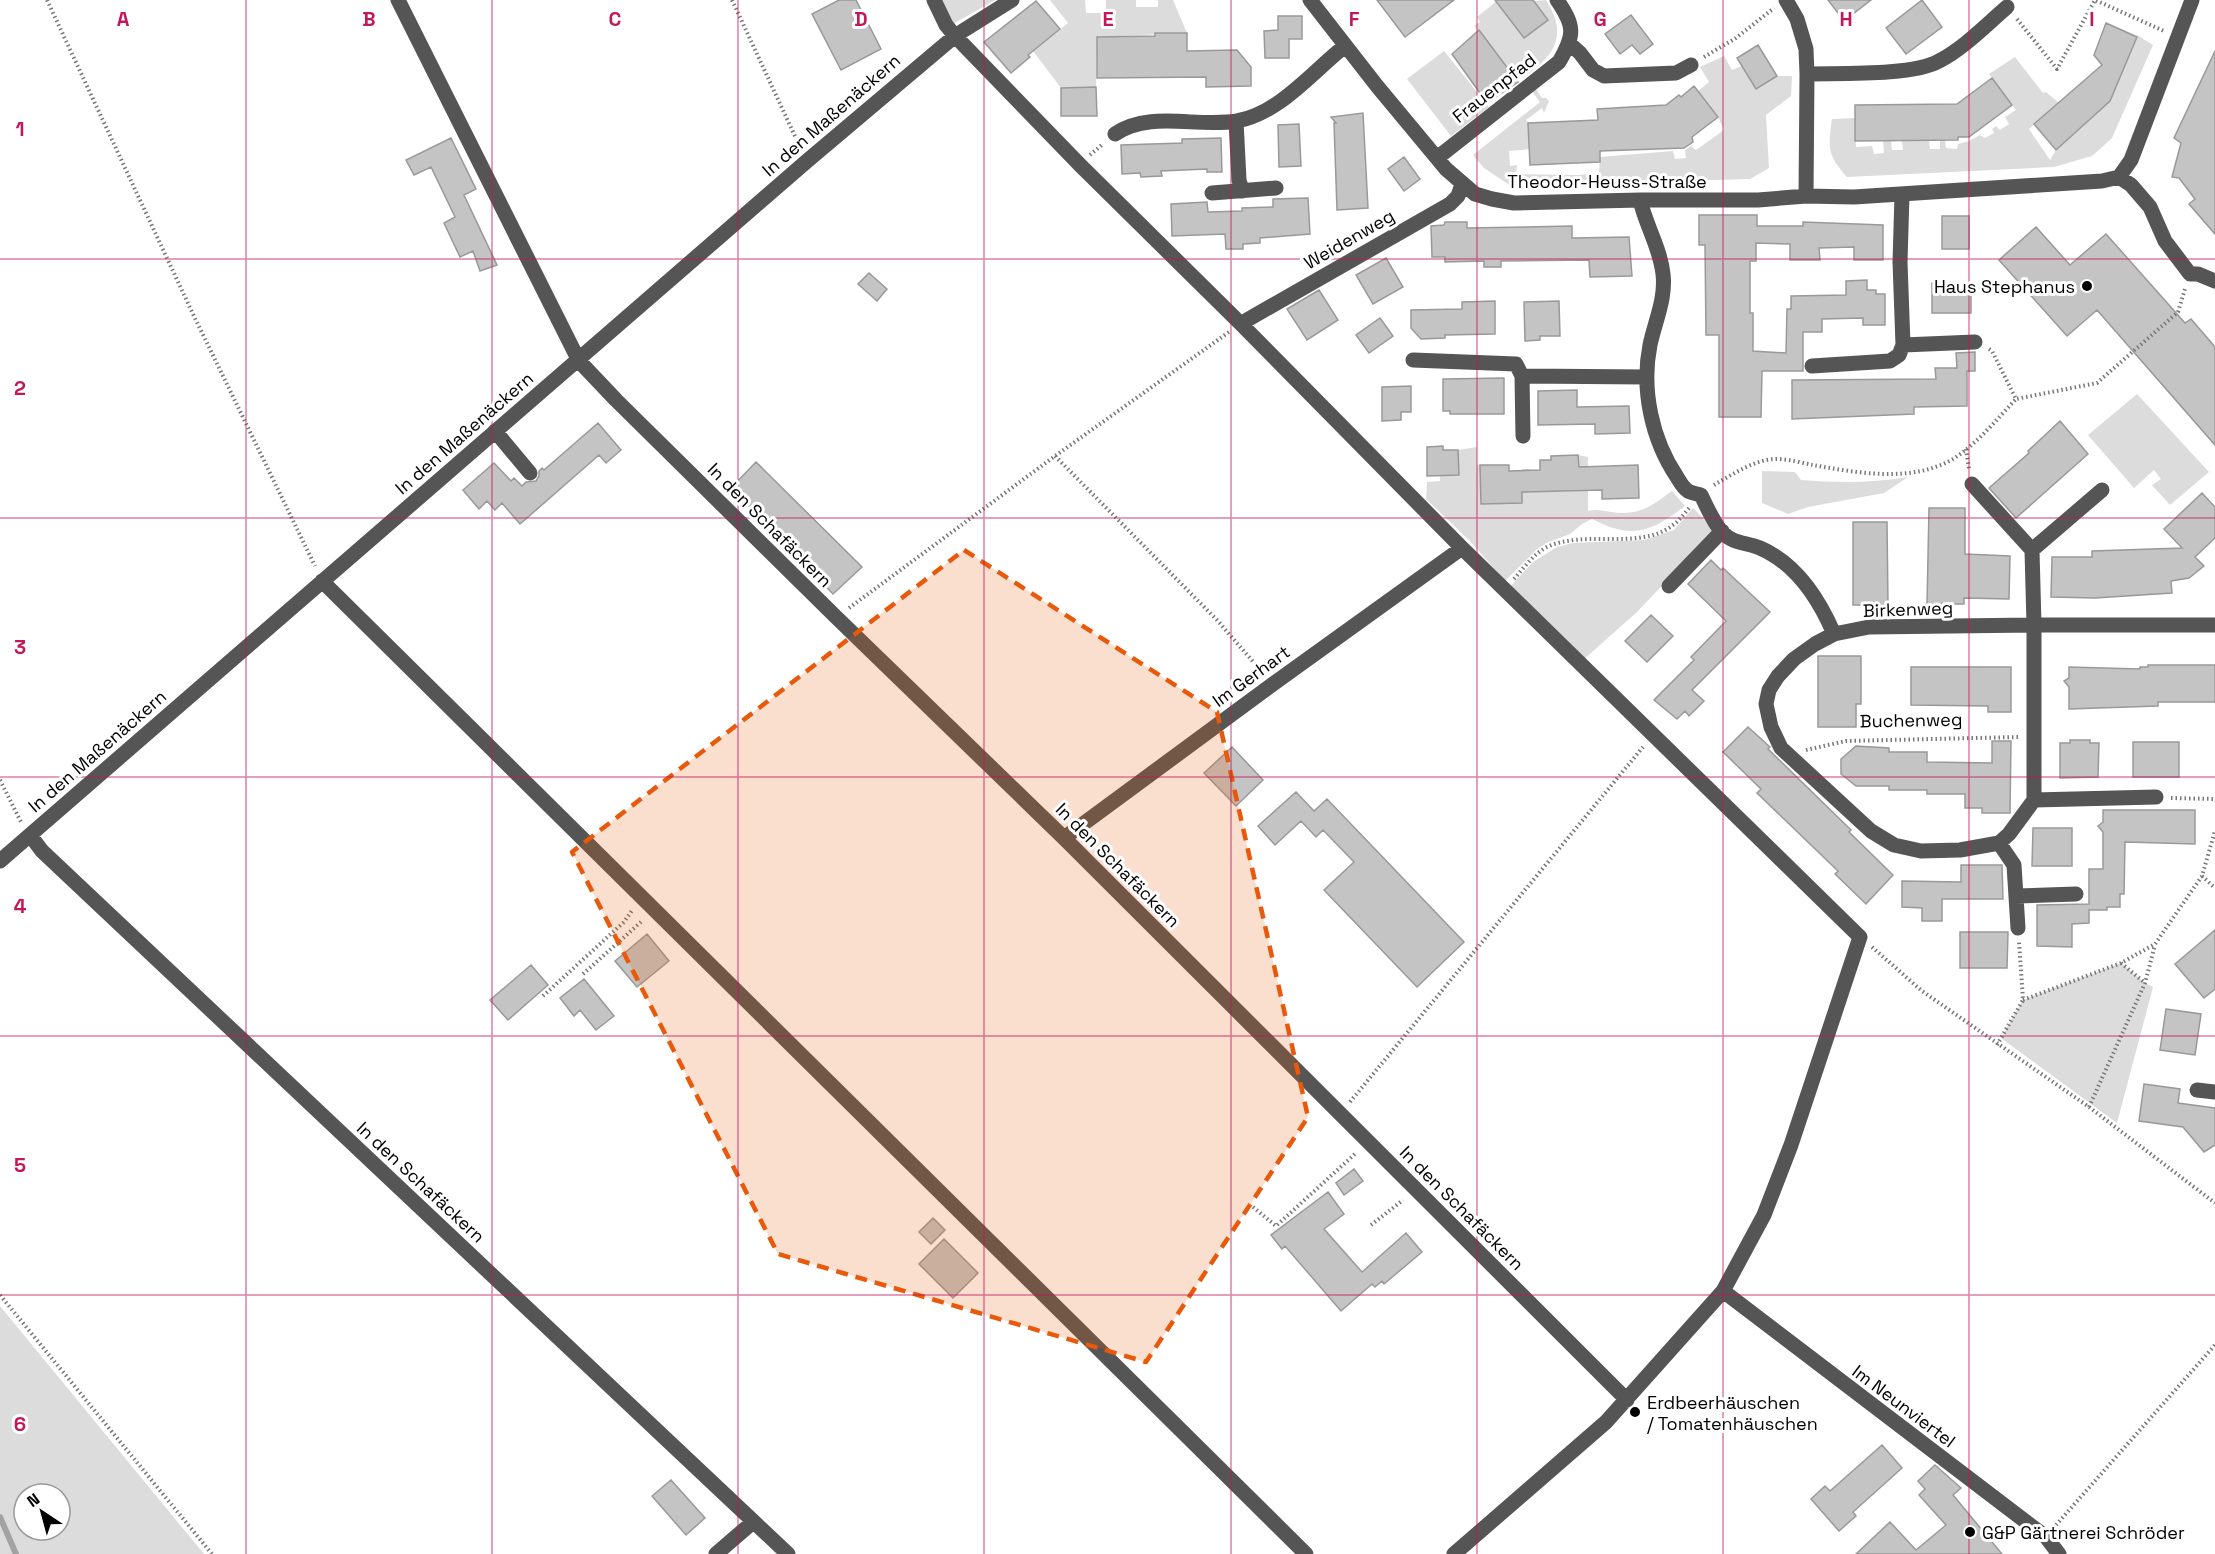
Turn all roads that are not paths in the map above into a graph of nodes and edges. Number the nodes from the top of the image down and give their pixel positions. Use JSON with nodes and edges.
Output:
{"nodes":[{"id":1,"x":398,"y":0,"type":"edge"},
{"id":2,"x":934,"y":0,"type":"edge"},
{"id":3,"x":1012,"y":0,"type":"edge"},
{"id":4,"x":1310,"y":0,"type":"edge"},
{"id":5,"x":1557,"y":0,"type":"edge"},
{"id":6,"x":2192,"y":0,"type":"edge"},
{"id":7,"x":1781,"y":3,"type":"edge"},
{"id":8,"x":2007,"y":7,"type":"road end"},
{"id":9,"x":958,"y":34,"type":"junction"},
{"id":10,"x":1570,"y":44,"type":"junction"},
{"id":11,"x":1346,"y":46,"type":"junction"},
{"id":12,"x":1691,"y":65,"type":"road end"},
{"id":13,"x":1807,"y":74,"type":"junction"},
{"id":14,"x":1236,"y":121,"type":"junction"},
{"id":15,"x":1115,"y":134,"type":"road end"},
{"id":16,"x":1437,"y":158,"type":"junction"},
{"id":17,"x":2119,"y":177,"type":"junction"},
{"id":18,"x":1462,"y":184,"type":"junction"},
{"id":19,"x":1276,"y":188,"type":"dead end"},
{"id":20,"x":1242,"y":191,"type":"junction"},
{"id":21,"x":1212,"y":193,"type":"dead end"},
{"id":22,"x":1902,"y":195,"type":"junction"},
{"id":23,"x":1806,"y":196,"type":"junction"},
{"id":24,"x":1640,"y":200,"type":"junction"},
{"id":25,"x":2215,"y":281,"type":"edge"},
{"id":26,"x":1244,"y":322,"type":"junction"},
{"id":27,"x":1975,"y":342,"type":"road end"},
{"id":28,"x":1903,"y":345,"type":"junction"},
{"id":29,"x":1413,"y":360,"type":"dead end"},
{"id":30,"x":579,"y":361,"type":"junction"},
{"id":31,"x":1812,"y":366,"type":"dead end"},
{"id":32,"x":1522,"y":376,"type":"junction"},
{"id":33,"x":1647,"y":377,"type":"junction"},
{"id":34,"x":495,"y":431,"type":"junction"},
{"id":35,"x":1523,"y":436,"type":"dead end"},
{"id":36,"x":530,"y":473,"type":"dead end"},
{"id":37,"x":1972,"y":484,"type":"dead end"},
{"id":38,"x":2102,"y":490,"type":"dead end"},
{"id":39,"x":1722,"y":531,"type":"junction"},
{"id":40,"x":1462,"y":548,"type":"junction"},
{"id":41,"x":2032,"y":550,"type":"junction"},
{"id":42,"x":322,"y":581,"type":"junction"},
{"id":43,"x":1669,"y":586,"type":"dead end"},
{"id":44,"x":2215,"y":625,"type":"edge"},
{"id":45,"x":2034,"y":626,"type":"junction"},
{"id":46,"x":1834,"y":634,"type":"junction"},
{"id":47,"x":2156,"y":797,"type":"road end"},
{"id":48,"x":2034,"y":800,"type":"junction"},
{"id":49,"x":30,"y":835,"type":"junction"},
{"id":50,"x":1064,"y":838,"type":"junction"},
{"id":51,"x":1999,"y":843,"type":"junction"},
{"id":52,"x":0,"y":861,"type":"edge"},
{"id":53,"x":2076,"y":894,"type":"dead end"},
{"id":54,"x":2016,"y":896,"type":"junction"},
{"id":55,"x":2018,"y":928,"type":"road end"},
{"id":56,"x":2197,"y":1090,"type":"dead end"},
{"id":57,"x":2215,"y":1092,"type":"edge"},
{"id":58,"x":1723,"y":1291,"type":"junction"},
{"id":59,"x":1627,"y":1400,"type":"junction"},
{"id":60,"x":753,"y":1522,"type":"junction"},
{"id":61,"x":716,"y":1554,"type":"edge"},
{"id":62,"x":788,"y":1554,"type":"edge"},
{"id":63,"x":1306,"y":1554,"type":"edge"},
{"id":64,"x":1454,"y":1554,"type":"edge"},
{"id":65,"x":2060,"y":1554,"type":"edge"}],
"edges":[{"from":1,"to":30,"type":"street","name":"In den Schafäckern"},
{"from":2,"to":9,"type":"street"},
{"from":3,"to":9,"type":"street","name":"In den Maßenäckern"},
{"from":4,"to":11,"type":"street","name":"Theodor-Heuss-Straße"},
{"from":5,"to":10,"type":"street"},
{"from":6,"to":17,"type":"street"},
{"from":7,"to":13,"type":"street"},
{"from":8,"to":13,"type":"street"},
{"from":9,"to":26,"type":"street"},
{"from":9,"to":30,"type":"street","name":"In den Maßenäckern"},
{"from":10,"to":12,"type":"street"},
{"from":10,"to":16,"type":"street","name":"Frauenpfad"},
{"from":11,"to":14,"type":"street"},
{"from":11,"to":16,"type":"street","name":"Theodor-Heuss-Straße"},
{"from":13,"to":23,"type":"street"},
{"from":14,"to":15,"type":"street"},
{"from":14,"to":20,"type":"street"},
{"from":16,"to":18,"type":"street","name":"Theodor-Heuss-Straße"},
{"from":17,"to":22,"type":"street","name":"Theodor-Heuss-Straße"},
{"from":17,"to":25,"type":"street"},
{"from":18,"to":24,"type":"street","name":"Theodor-Heuss-Straße"},
{"from":18,"to":26,"type":"street","name":"Weidenweg"},
{"from":19,"to":20,"type":"street"},
{"from":20,"to":21,"type":"street"},
{"from":22,"to":23,"type":"street","name":"Theodor-Heuss-Straße"},
{"from":22,"to":28,"type":"street"},
{"from":23,"to":24,"type":"street","name":"Theodor-Heuss-Straße"},
{"from":24,"to":33,"type":"street"},
{"from":26,"to":40,"type":"street"},
{"from":27,"to":28,"type":"street"},
{"from":28,"to":31,"type":"street"},
{"from":29,"to":32,"type":"street"},
{"from":30,"to":34,"type":"street","name":"In den Maßenäckern"},
{"from":30,"to":50,"type":"street","name":"In den Schafäckern"},
{"from":32,"to":33,"type":"street"},
{"from":32,"to":35,"type":"street"},
{"from":33,"to":39,"type":"street"},
{"from":34,"to":36,"type":"street"},
{"from":34,"to":42,"type":"street","name":"In den Maßenäckern"},
{"from":37,"to":41,"type":"street"},
{"from":38,"to":41,"type":"street"},
{"from":39,"to":43,"type":"street"},
{"from":39,"to":46,"type":"street"},
{"from":40,"to":50,"type":"street","name":"Im Gerhart"},
{"from":40,"to":58,"type":"street"},
{"from":41,"to":45,"type":"street"},
{"from":42,"to":49,"type":"street","name":"In den Maßenäckern"},
{"from":42,"to":63,"type":"street"},
{"from":44,"to":45,"type":"street","name":"Birkenweg"},
{"from":45,"to":46,"type":"street","name":"Birkenweg"},
{"from":45,"to":48,"type":"street"},
{"from":46,"to":51,"type":"street"},
{"from":47,"to":48,"type":"street"},
{"from":48,"to":51,"type":"street"},
{"from":49,"to":52,"type":"street","name":"In den Maßenäckern"},
{"from":49,"to":60,"type":"street","name":"In den Schafäckern"},
{"from":50,"to":59,"type":"street","name":"In den Schafäckern"},
{"from":51,"to":54,"type":"street"},
{"from":53,"to":54,"type":"street"},
{"from":54,"to":55,"type":"street"},
{"from":56,"to":57,"type":"street"},
{"from":58,"to":59,"type":"street"},
{"from":58,"to":65,"type":"street","name":"Im Neunviertel"},
{"from":59,"to":64,"type":"street"},
{"from":60,"to":61,"type":"street"},
{"from":60,"to":62,"type":"street","name":"In den Schafäckern"}]}
